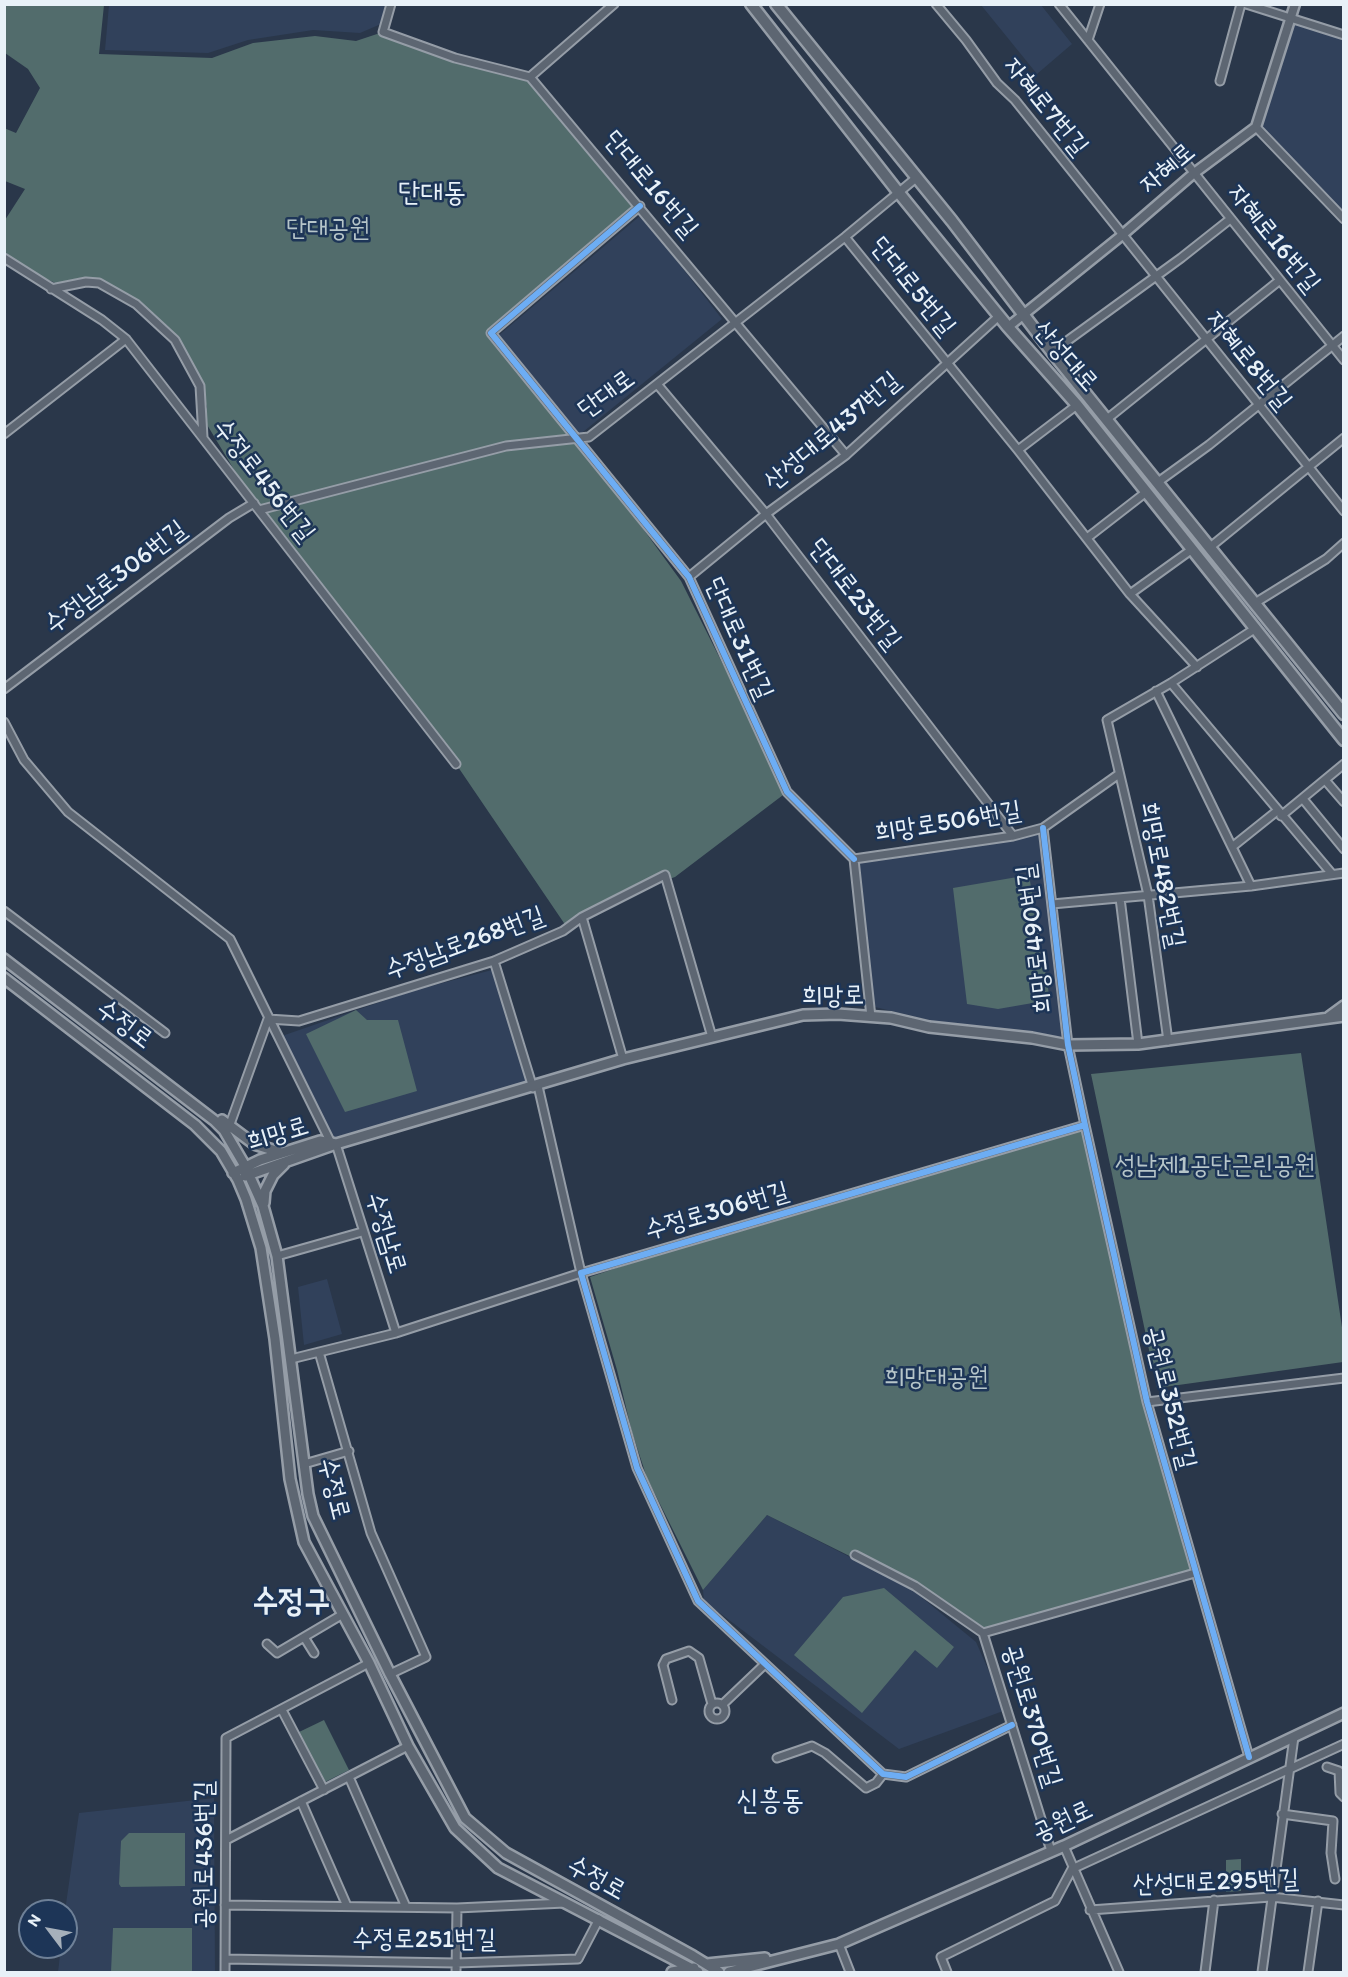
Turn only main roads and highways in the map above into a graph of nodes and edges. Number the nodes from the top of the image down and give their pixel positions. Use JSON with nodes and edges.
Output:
{"nodes":[{"id":1,"x":751,"y":4,"type":"edge"},
{"id":2,"x":776,"y":4,"type":"edge"},
{"id":3,"x":1344,"y":714,"type":"edge"},
{"id":4,"x":1344,"y":740,"type":"edge"},
{"id":5,"x":4,"y":959,"type":"edge"},
{"id":6,"x":4,"y":978,"type":"edge"},
{"id":7,"x":1344,"y":1006,"type":"edge"},
{"id":8,"x":1344,"y":1016,"type":"edge"},
{"id":9,"x":1329,"y":1017,"type":"junction"},
{"id":10,"x":1344,"y":1020,"type":"edge"},
{"id":11,"x":197,"y":1107,"type":"junction"},
{"id":12,"x":333,"y":1143,"type":"junction"},
{"id":13,"x":285,"y":1152,"type":"junction"},
{"id":14,"x":285,"y":1163,"type":"junction"},
{"id":15,"x":247,"y":1170,"type":"junction"},
{"id":16,"x":236,"y":1177,"type":"junction"},
{"id":17,"x":263,"y":1206,"type":"junction"},
{"id":18,"x":1344,"y":1713,"type":"edge"},
{"id":19,"x":795,"y":1956,"type":"junction"},
{"id":20,"x":708,"y":1964,"type":"junction"},
{"id":21,"x":696,"y":1970,"type":"edge"},
{"id":22,"x":672,"y":1972,"type":"edge"},
{"id":23,"x":719,"y":1972,"type":"edge"},
{"id":24,"x":729,"y":1972,"type":"edge"}],
"edges":[{"from":1,"to":4,"type":"main road","name":"산성대로"},
{"from":2,"to":3,"type":"main road","name":"산성대로"},
{"from":5,"to":11,"type":"main road","name":"수정로"},
{"from":6,"to":16,"type":"main road","name":"수정로"},
{"from":7,"to":9,"type":"main road"},
{"from":8,"to":9,"type":"main road","name":"희망로"},
{"from":9,"to":10,"type":"main road"},
{"from":9,"to":12,"type":"main road","name":"희망로"},
{"from":11,"to":13,"type":"main road"},
{"from":11,"to":15,"type":"main road","name":"수정로"},
{"from":12,"to":13,"type":"main road","name":"희망로"},
{"from":12,"to":14,"type":"main road","name":"희망로"},
{"from":13,"to":15,"type":"main road","name":"희망로"},
{"from":14,"to":15,"type":"main road","name":"희망로"},
{"from":14,"to":17,"type":"main road"},
{"from":15,"to":16,"type":"main road","name":"희망로"},
{"from":15,"to":17,"type":"main road","name":"수정로"},
{"from":16,"to":21,"type":"main road","name":"수정로"},
{"from":17,"to":20,"type":"main road","name":"수정로"},
{"from":18,"to":19,"type":"main road","name":"공원로"},
{"from":19,"to":20,"type":"main road","name":"공원로"},
{"from":19,"to":24,"type":"main road","name":"공원로"},
{"from":20,"to":21,"type":"main road","name":"공원로"},
{"from":20,"to":23,"type":"main road","name":"수정로"},
{"from":21,"to":22,"type":"main road","name":"공원로"}]}
